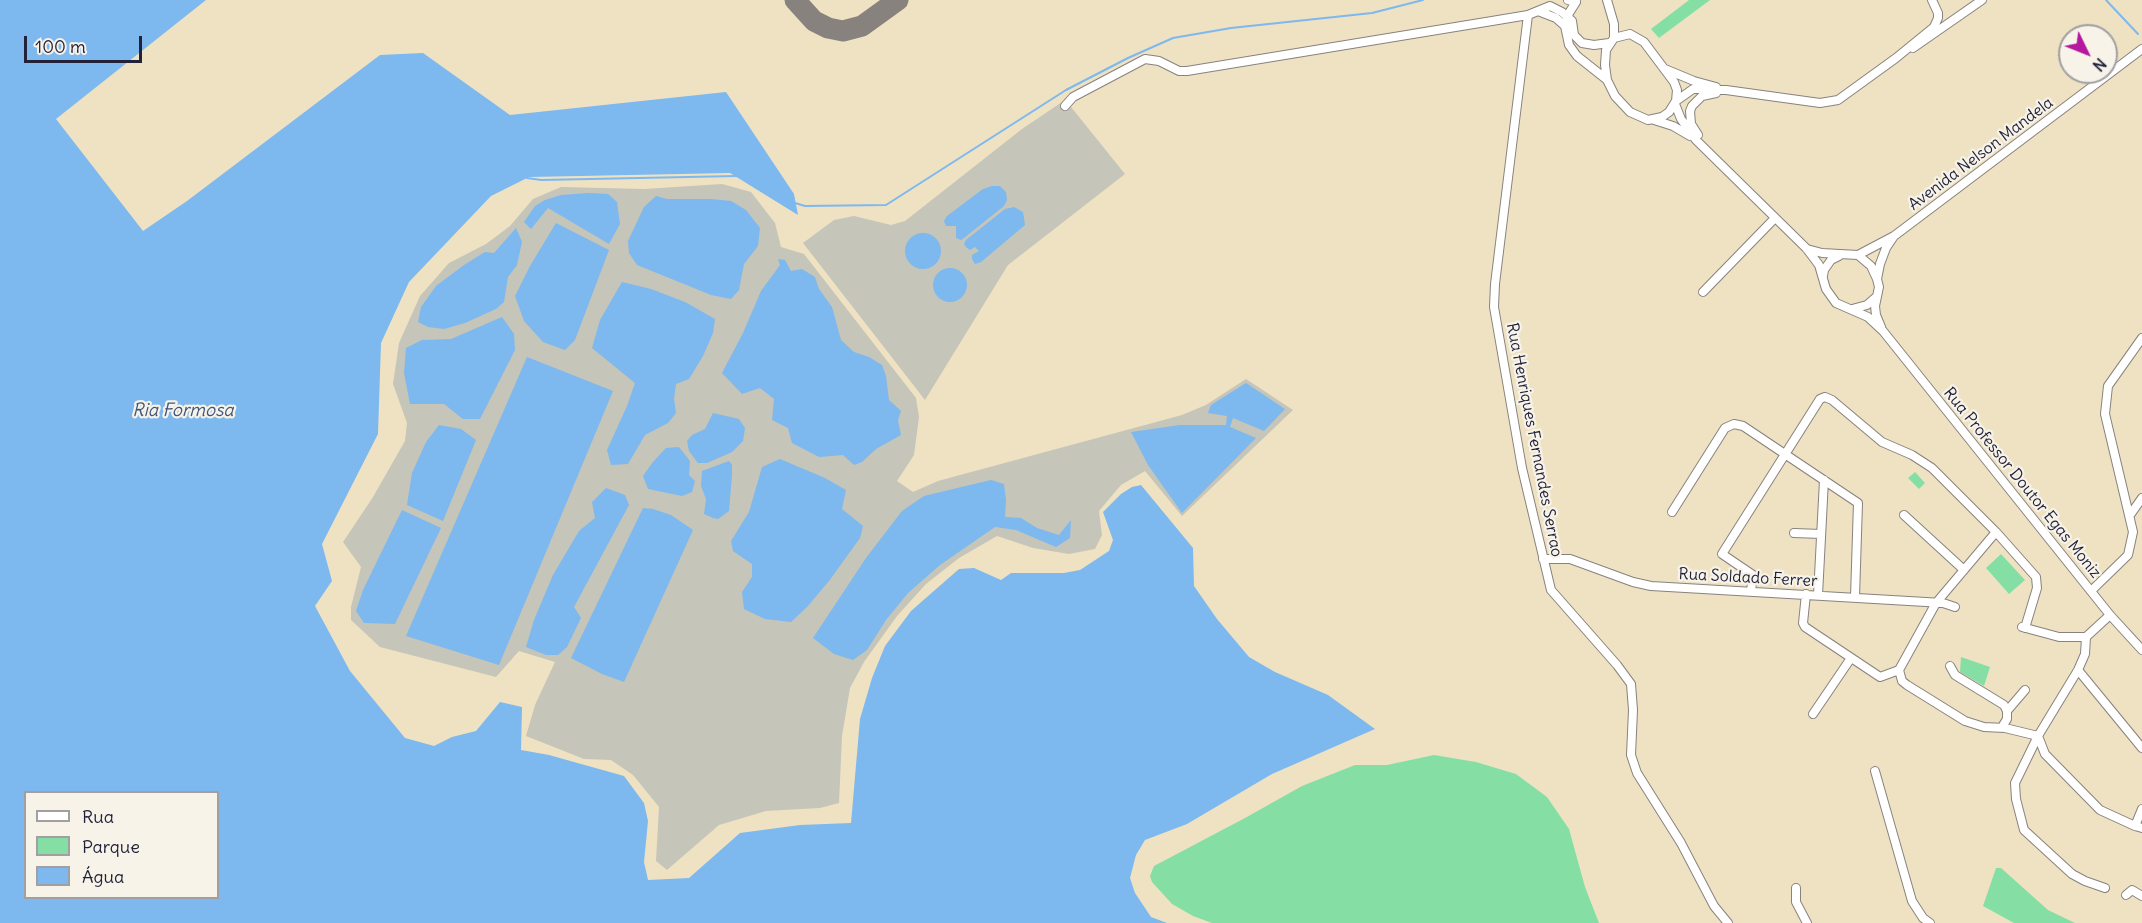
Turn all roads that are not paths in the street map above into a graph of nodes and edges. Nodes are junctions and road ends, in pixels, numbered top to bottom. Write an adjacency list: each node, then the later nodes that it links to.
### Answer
1 (1546, 0): 6 (street)
2 (1607, 0): 10 (street)
3 (1932, 0): 12 (street)
4 (1982, 0): 12 (street)
5 (1572, 1): 8 (street)
6 (1538, 11): 7 (street); 8 (street); 9 (street)
7 (1528, 15): 17 (street); 42 (street, Rua Henriques Fernandes Serrao)
8 (1568, 16): 9 (street); 10 (street)
9 (1564, 26): 14 (street)
10 (1612, 41): 13 (street); 14 (street)
11 (2142, 50): 22 (street, Avenida Nelson Mandela)
12 (1896, 58): 15 (street)
13 (1665, 69): 15 (street); 16 (street)
14 (1607, 80): 18 (street)
15 (1726, 90): 16 (street); 20 (street)
16 (1676, 103): 18 (street); 19 (street)
17 (1065, 106)
18 (1654, 119): 19 (street)
19 (1696, 140): 20 (street)
20 (1706, 150): 21 (street)
21 (1775, 218): 23 (street); 28 (street)
22 (1894, 236): 25 (street, Avenida Nelson Mandela); 27 (street)
23 (1808, 249): 24 (street); 26 (street)
24 (1840, 255): 25 (street); 26 (street)
25 (1858, 255): 27 (street)
26 (1823, 278): 30 (street)
27 (1877, 279): 29 (street)
28 (1703, 292)
29 (1875, 298): 30 (street); 31 (street)
30 (1848, 310): 31 (street)
31 (1883, 331): 45 (street, Rua Professor Doutor Egas Moniz)
32 (2142, 338): 38 (street)
33 (1786, 453): 34 (street); 36 (street); 39 (street); 44 (street)
34 (1824, 480): 41 (street); 48 (street)
35 (2142, 498): 38 (street)
36 (1672, 512)
37 (1904, 514): 43 (street)
38 (2130, 515): 45 (street)
39 (1996, 532): 43 (street); 52 (street)
40 (1794, 533): 41 (street)
41 (1821, 534): 47 (street)
42 (1543, 560): 44 (street, Rua Soldado Ferrer); 71 (street, Rua Henriques Fernandes Serrao)
43 (1964, 570): 49 (street)
44 (1751, 591): 46 (street, Rua Soldado Ferrer)
45 (2091, 591): 51 (street, Rua Professor Doutor Egas Moniz)
46 (1806, 594): 47 (street, Rua Soldado Ferrer); 54 (street)
47 (1818, 595): 48 (street, Rua Soldado Ferrer)
48 (1855, 597): 49 (street, Rua Soldado Ferrer)
49 (1936, 603): 50 (street, Rua Soldado Ferrer); 56 (street)
50 (1955, 607)
51 (2110, 615): 52 (street); 53 (street, Rua Professor Doutor Egas Moniz)
52 (2086, 637): 57 (street)
53 (2142, 650)
54 (1851, 658): 56 (street); 60 (street)
55 (1950, 666): 59 (street)
56 (1899, 670): 61 (street)
57 (2078, 670): 62 (street); 63 (street)
58 (2025, 690): 59 (street)
59 (2007, 711): 61 (street)
60 (1813, 714)
61 (2002, 727): 62 (street)
62 (2038, 736): 66 (street); 68 (street)
63 (2142, 748)
64 (1875, 771): 73 (street)
65 (2142, 809): 66 (street)
66 (2139, 827)
67 (1796, 888): 72 (street)
68 (2105, 888)
69 (2126, 895): 70 (street)
70 (2142, 896)
71 (1728, 923)
72 (1807, 923)
73 (1929, 923)

